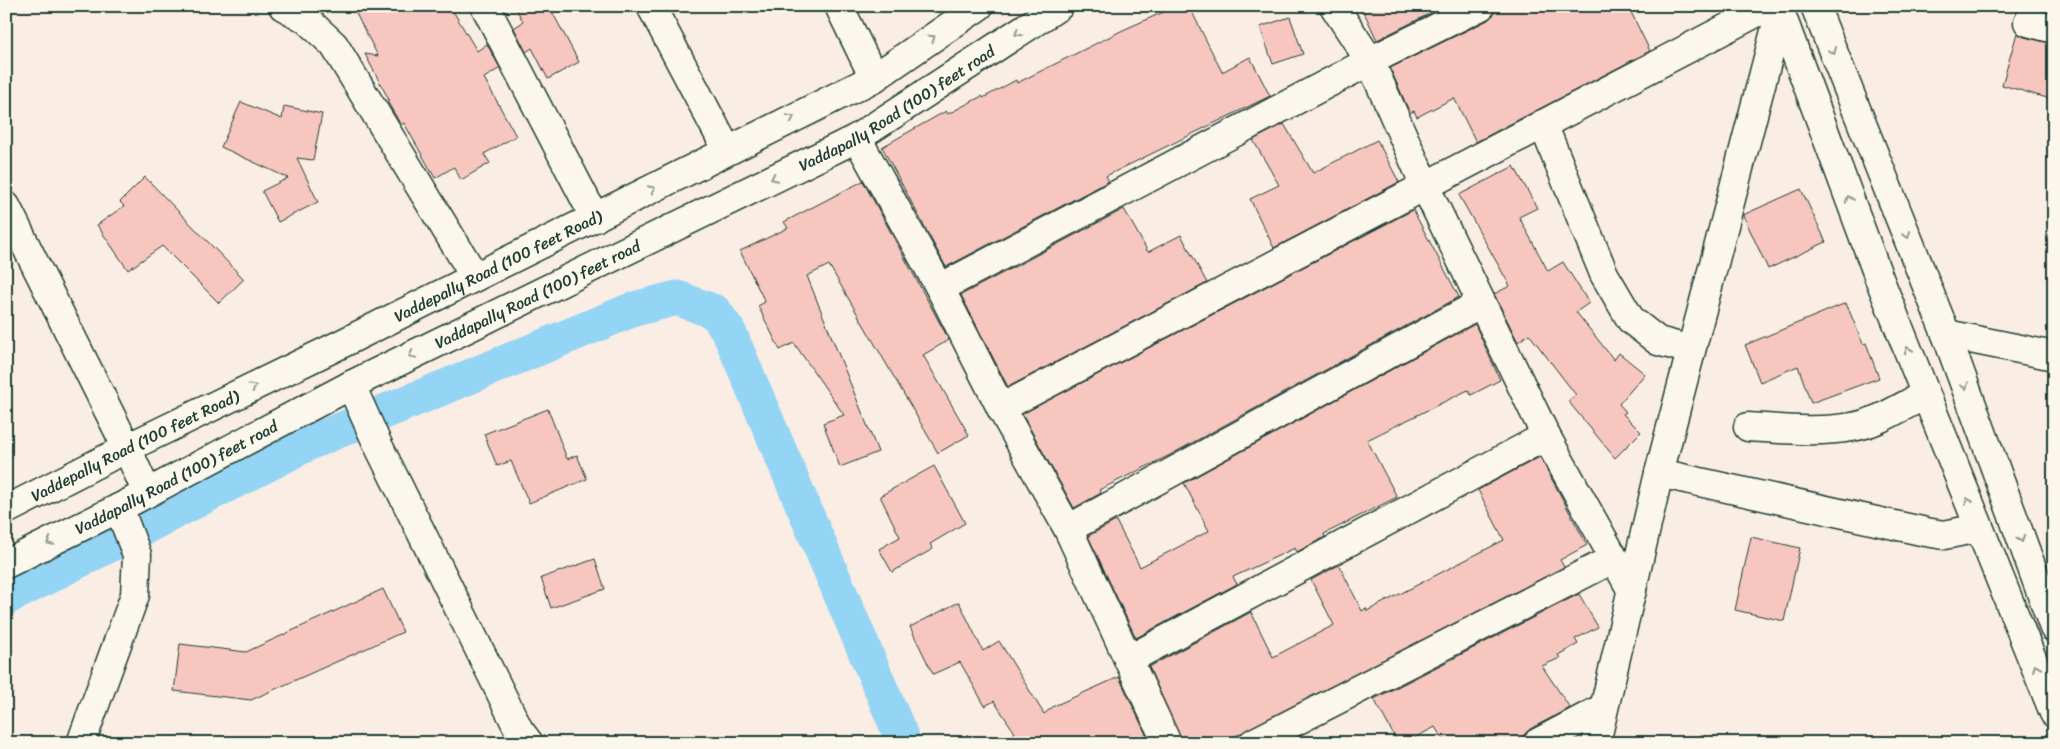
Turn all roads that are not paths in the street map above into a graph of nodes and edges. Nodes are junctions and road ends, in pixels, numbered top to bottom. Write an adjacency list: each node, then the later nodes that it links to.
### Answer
1 (284, 6): 19 (street)
2 (485, 6): 18 (street)
3 (651, 6): 15 (street)
4 (839, 6): 12 (street)
5 (979, 6): 12 (street, Vaddepally Road (100 feet Road), one-way to 5)
6 (1059, 6): 14 (street, Vaddapally Road (100) feet road, one-way to 14)
7 (1334, 6): 11 (street)
8 (1481, 6): 11 (street)
9 (1815, 6): 22 (street, one-way to 22)
10 (1776, 8): 13 (street); 23 (street); 26 (street, one-way to 10)
11 (1370, 61): 16 (street); 20 (street)
12 (874, 78): 15 (street, Vaddepally Road (100 feet Road), one-way to 12)
13 (1543, 124): 16 (street); 23 (street)
14 (857, 138): 20 (street); 25 (street, Vaddapally Road (100) feet road, one-way to 25)
15 (727, 150): 18 (street, Vaddepally Road (100 feet Road), one-way to 15)
16 (1426, 188): 21 (street); 27 (street)
17 (6, 206): 30 (street)
18 (602, 214): 19 (street, Vaddepally Road (100 feet Road))
19 (475, 277): 30 (street, Vaddepally Road (100 feet Road), one-way to 19)
20 (940, 288): 27 (street)
21 (1482, 303): 29 (street); 35 (street)
22 (1946, 334): 24 (street); 40 (street, one-way to 40)
23 (1691, 350): 31 (street)
24 (2054, 356)
25 (354, 394): 32 (street, Vaddapally Road (100) feet road); 45 (street)
26 (1925, 395): 28 (street); 36 (street, one-way to 26)
27 (1001, 408): 35 (street)
28 (1748, 427)
29 (1546, 436): 37 (street); 41 (street)
30 (127, 448): 32 (street); 33 (street, Vaddepally Road (100 feet Road))
31 (1659, 472): 36 (street); 39 (street)
32 (147, 493): 34 (street, Vaddapally Road (100) feet road)
33 (6, 510)
34 (121, 514): 38 (street, Vaddapally Road (100) feet road, one-way to 38); 44 (street)
35 (1068, 528): 41 (street)
36 (1979, 528): 43 (street, one-way to 36)
37 (1613, 559): 39 (street); 47 (street)
38 (6, 564)
39 (1632, 591): 42 (street)
40 (2054, 628)
41 (1128, 660): 46 (street)
42 (1603, 708): 48 (street); 49 (street)
43 (2054, 713)
44 (81, 743)
45 (529, 743)
46 (1167, 743)
47 (1253, 743)
48 (1536, 743)
49 (1596, 743)

